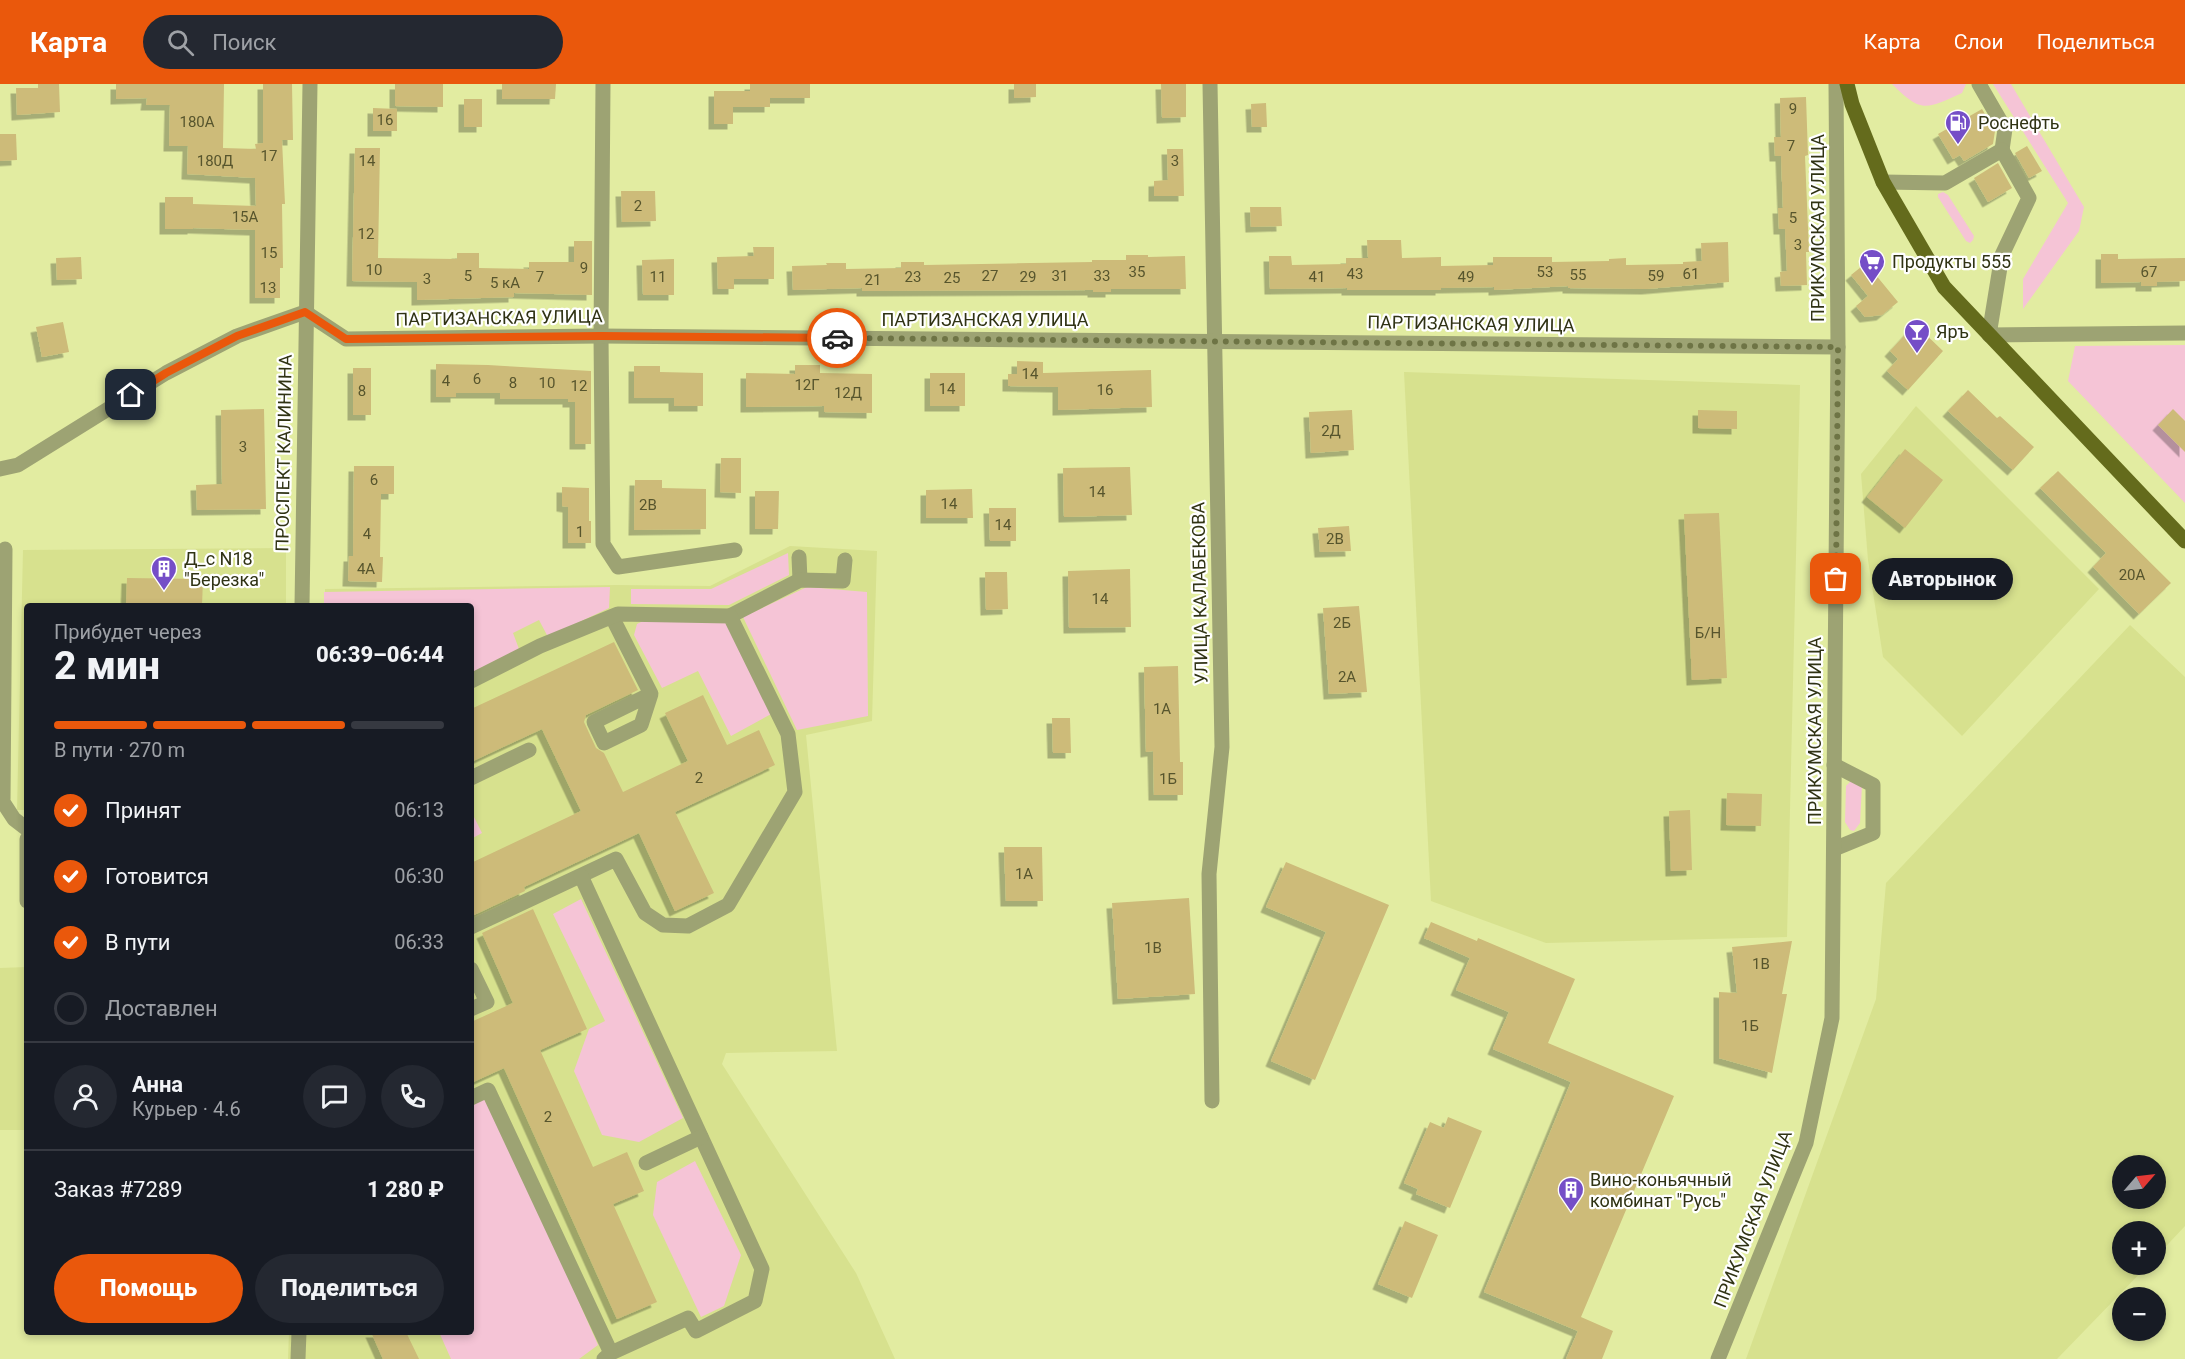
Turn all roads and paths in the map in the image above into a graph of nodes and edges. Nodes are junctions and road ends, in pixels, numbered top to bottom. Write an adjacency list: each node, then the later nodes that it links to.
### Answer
1 (310, 84): 9 (street, ПРОСПЕКТ КАЛИНИНА)
2 (603, 84): 12 (street)
3 (1210, 84): 13 (street, УЛИЦА КАЛАБЕКОВА)
4 (1836, 84): 14 (street, ПРИКУМСКАЯ УЛИЦА)
5 (1847, 84): 8 (main road)
6 (1979, 84): 7 (street)
7 (2002, 150): 8 (street); 11 (street)
8 (1883, 182): 11 (main road)
9 (305, 312): 12 (street, ПАРТИЗАНСКАЯ УЛИЦА); 15 (street); 22 (street, ПРОСПЕКТ КАЛИНИНА)
10 (2185, 333): 11 (street)
11 (1989, 335): 16 (main road)
12 (601, 336): 13 (street, ПАРТИЗАНСКАЯ УЛИЦА); 18 (street)
13 (1215, 341): 14 (street, ПАРТИЗАНСКАЯ УЛИЦА); 37 (street, УЛИЦА КАЛАБЕКОВА)
14 (1838, 347): 28 (street, ПРИКУМСКАЯ УЛИЦА)
15 (0, 469)
16 (2185, 541)
17 (5, 549): 30 (street)
18 (735, 550)
19 (799, 557): 21 (street)
20 (845, 560): 21 (street)
21 (800, 580): 23 (street)
22 (302, 603)
23 (730, 616): 24 (street); 32 (street)
24 (612, 617): 25 (street); 26 (street)
25 (474, 679)
26 (651, 694)
27 (530, 750): 29 (street)
28 (1834, 765): 31 (street, ПРИКУМСКАЯ УЛИЦА); 31 (street)
29 (474, 777)
30 (24, 827)
31 (1834, 849): 43 (street, ПРИКУМСКАЯ УЛИЦА)
32 (581, 876): 33 (street); 38 (street)
33 (474, 926)
34 (474, 975): 35 (street)
35 (474, 1008)
36 (474, 1097): 41 (street)
37 (1212, 1101)
38 (701, 1137): 39 (street); 41 (street)
39 (646, 1163)
40 (298, 1335): 42 (street)
41 (607, 1356)
42 (298, 1359)
43 (1718, 1359)

